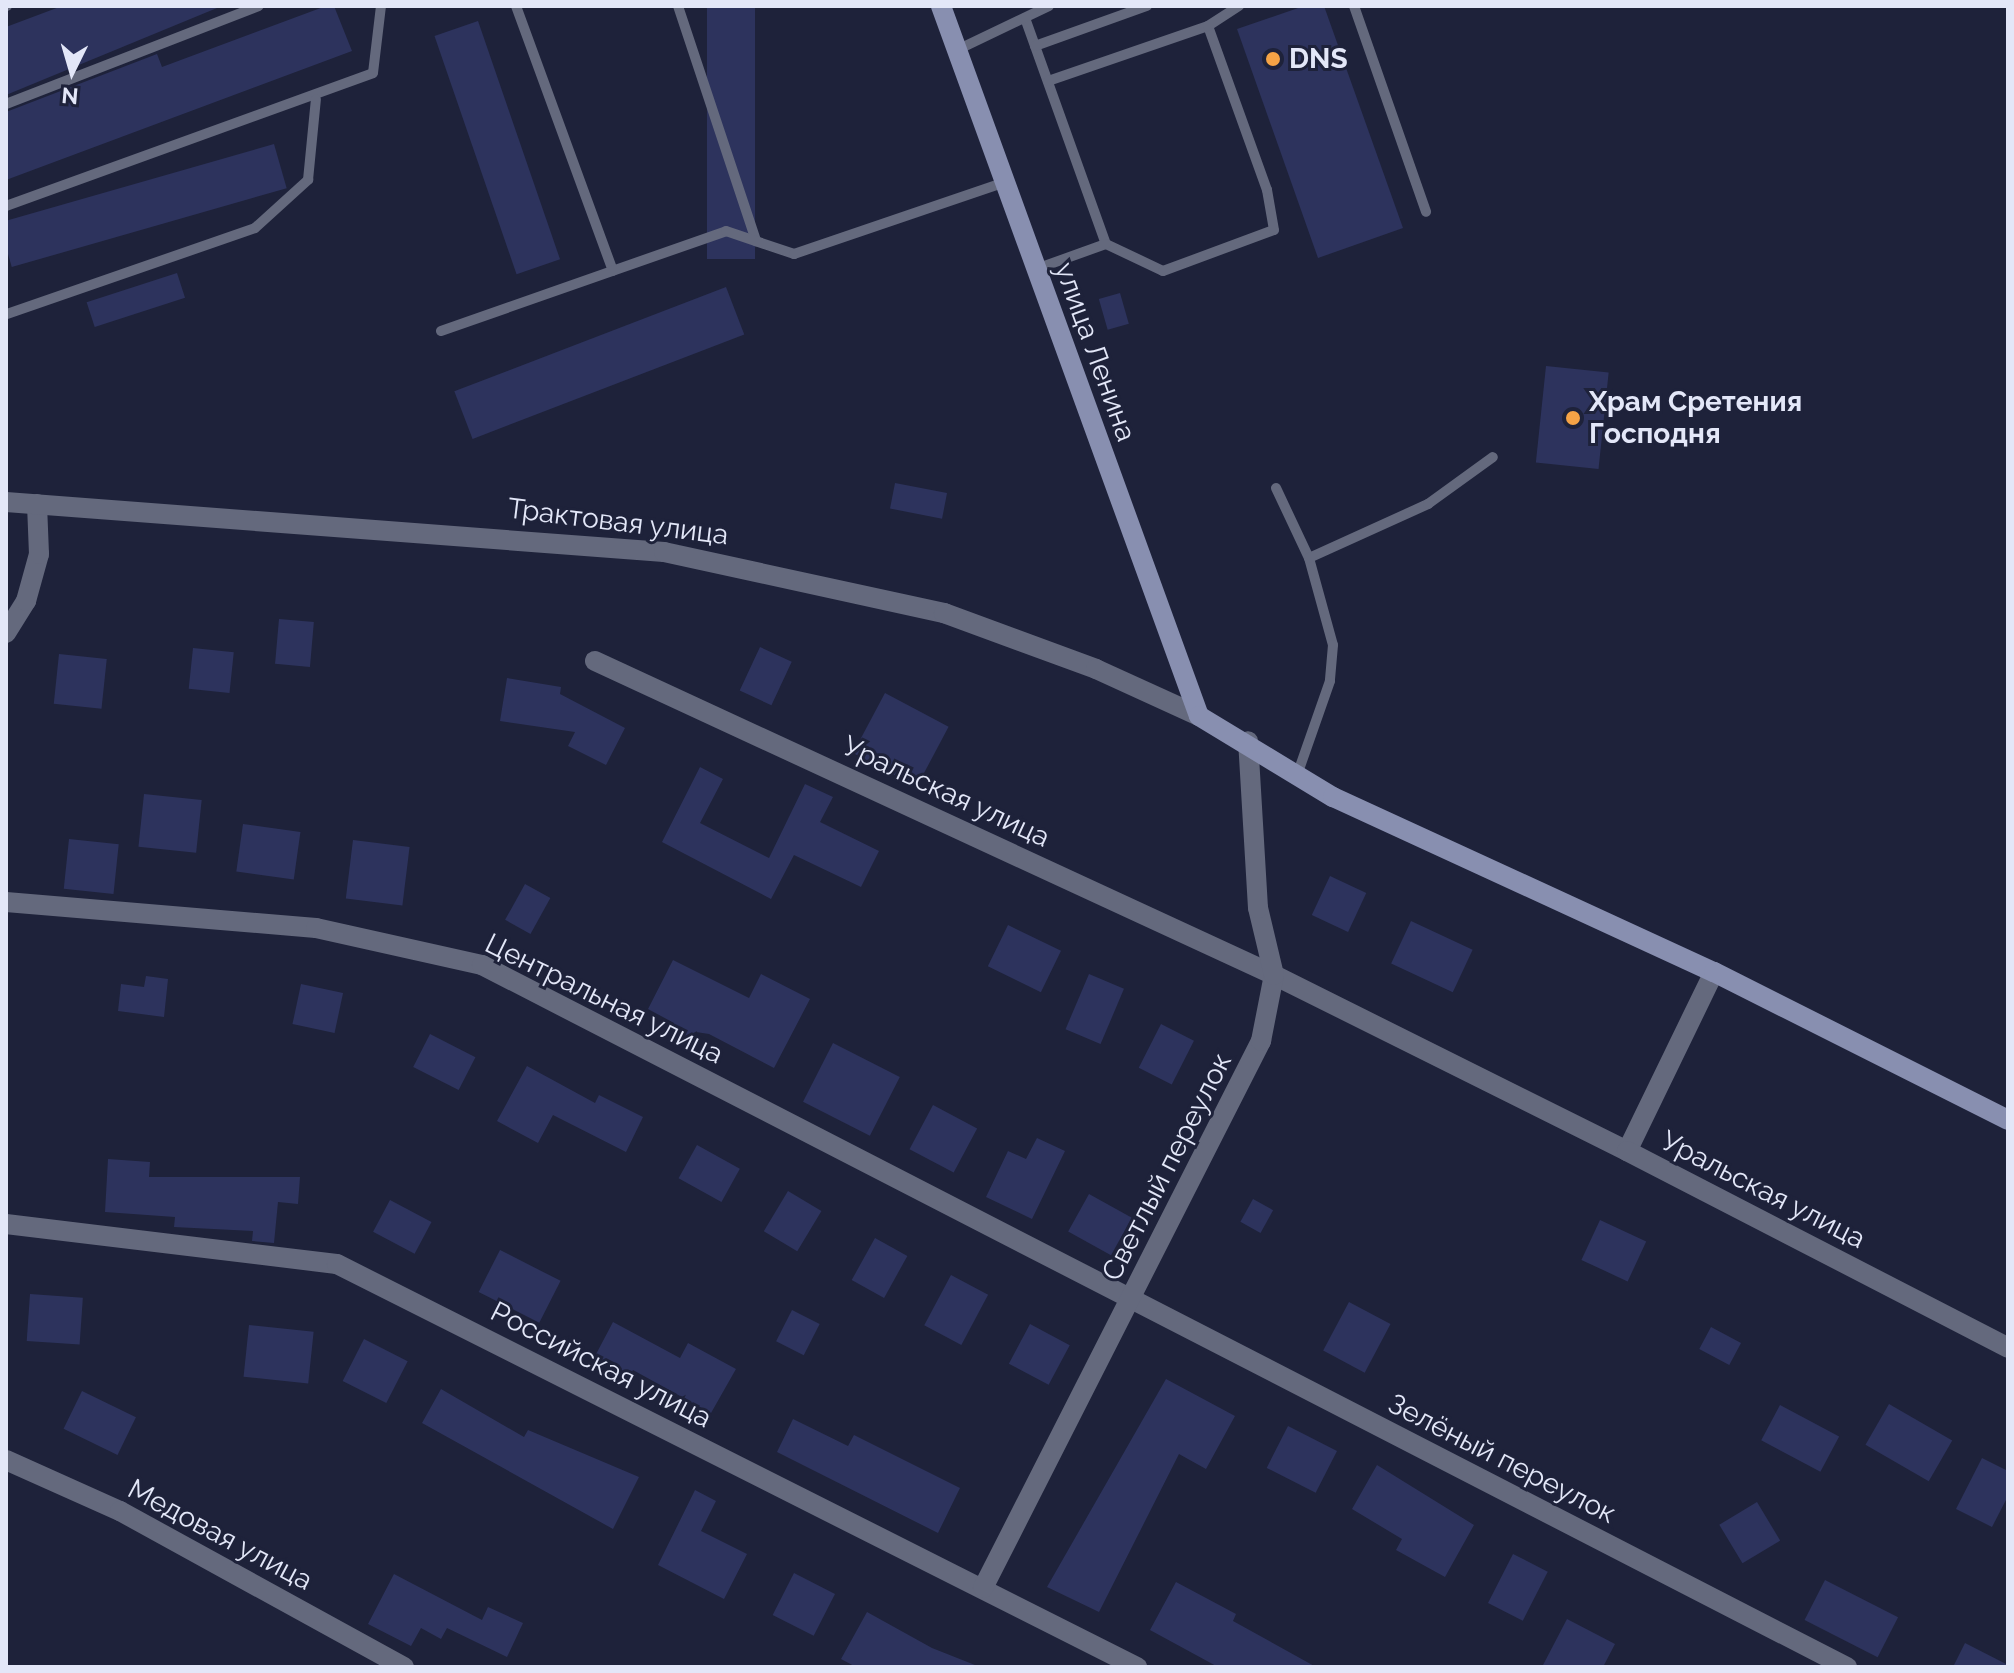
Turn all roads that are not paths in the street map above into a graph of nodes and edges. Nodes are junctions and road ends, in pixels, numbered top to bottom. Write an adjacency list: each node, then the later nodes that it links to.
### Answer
1 (259, 6): 16 (lane)
2 (381, 6): 15 (lane)
3 (516, 6): 23 (lane)
4 (678, 6): 20 (lane)
5 (941, 6): 13 (main road, улица Ленина)
6 (1049, 6): 10 (lane)
7 (1147, 6): 12 (lane)
8 (1239, 6): 11 (lane)
9 (1354, 6): 19 (lane)
10 (1025, 18): 12 (lane); 13 (lane)
11 (1208, 26): 14 (lane); 21 (lane)
12 (1035, 46): 14 (lane)
13 (957, 50): 17 (main road, улица Ленина)
14 (1048, 81): 21 (lane)
15 (316, 99): 18 (lane); 24 (lane)
16 (6, 104)
17 (1003, 183): 20 (lane); 22 (main road, улица Ленина)
18 (6, 206)
19 (1426, 212)
20 (756, 241): 23 (lane)
21 (1106, 244): 22 (lane)
22 (1035, 270): 33 (main road, улица Ленина)
23 (613, 271): 25 (lane)
24 (7, 314)
25 (441, 331)
26 (1493, 457): 30 (lane)
27 (1276, 488): 30 (lane)
28 (6, 502): 29 (street, Трактовая улица)
29 (37, 504): 31 (street); 33 (street, Трактовая улица)
30 (1309, 558): 35 (lane)
31 (6, 633)
32 (595, 661): 38 (street, Уральская улица)
33 (1199, 716): 34 (main road)
34 (1248, 741): 35 (main road); 38 (street, Светлый переулок)
35 (1297, 775): 37 (main road)
36 (6, 902): 42 (street, Центральная улица)
37 (1714, 972): 39 (main road); 40 (street, Уральская улица)
38 (1274, 975): 40 (street, Уральская улица); 42 (street, Светлый переулок)
39 (2008, 1120)
40 (1627, 1151): 43 (street, Уральская улица)
41 (6, 1224): 45 (street, Российская улица)
42 (1131, 1301): 45 (street, Светлый переулок); 48 (street, Зелёный переулок)
43 (2008, 1348)
44 (6, 1460): 46 (street, Медовая улица)
45 (983, 1588): 47 (street, Российская улица)
46 (404, 1667)
47 (1137, 1667)
48 (1847, 1667)

